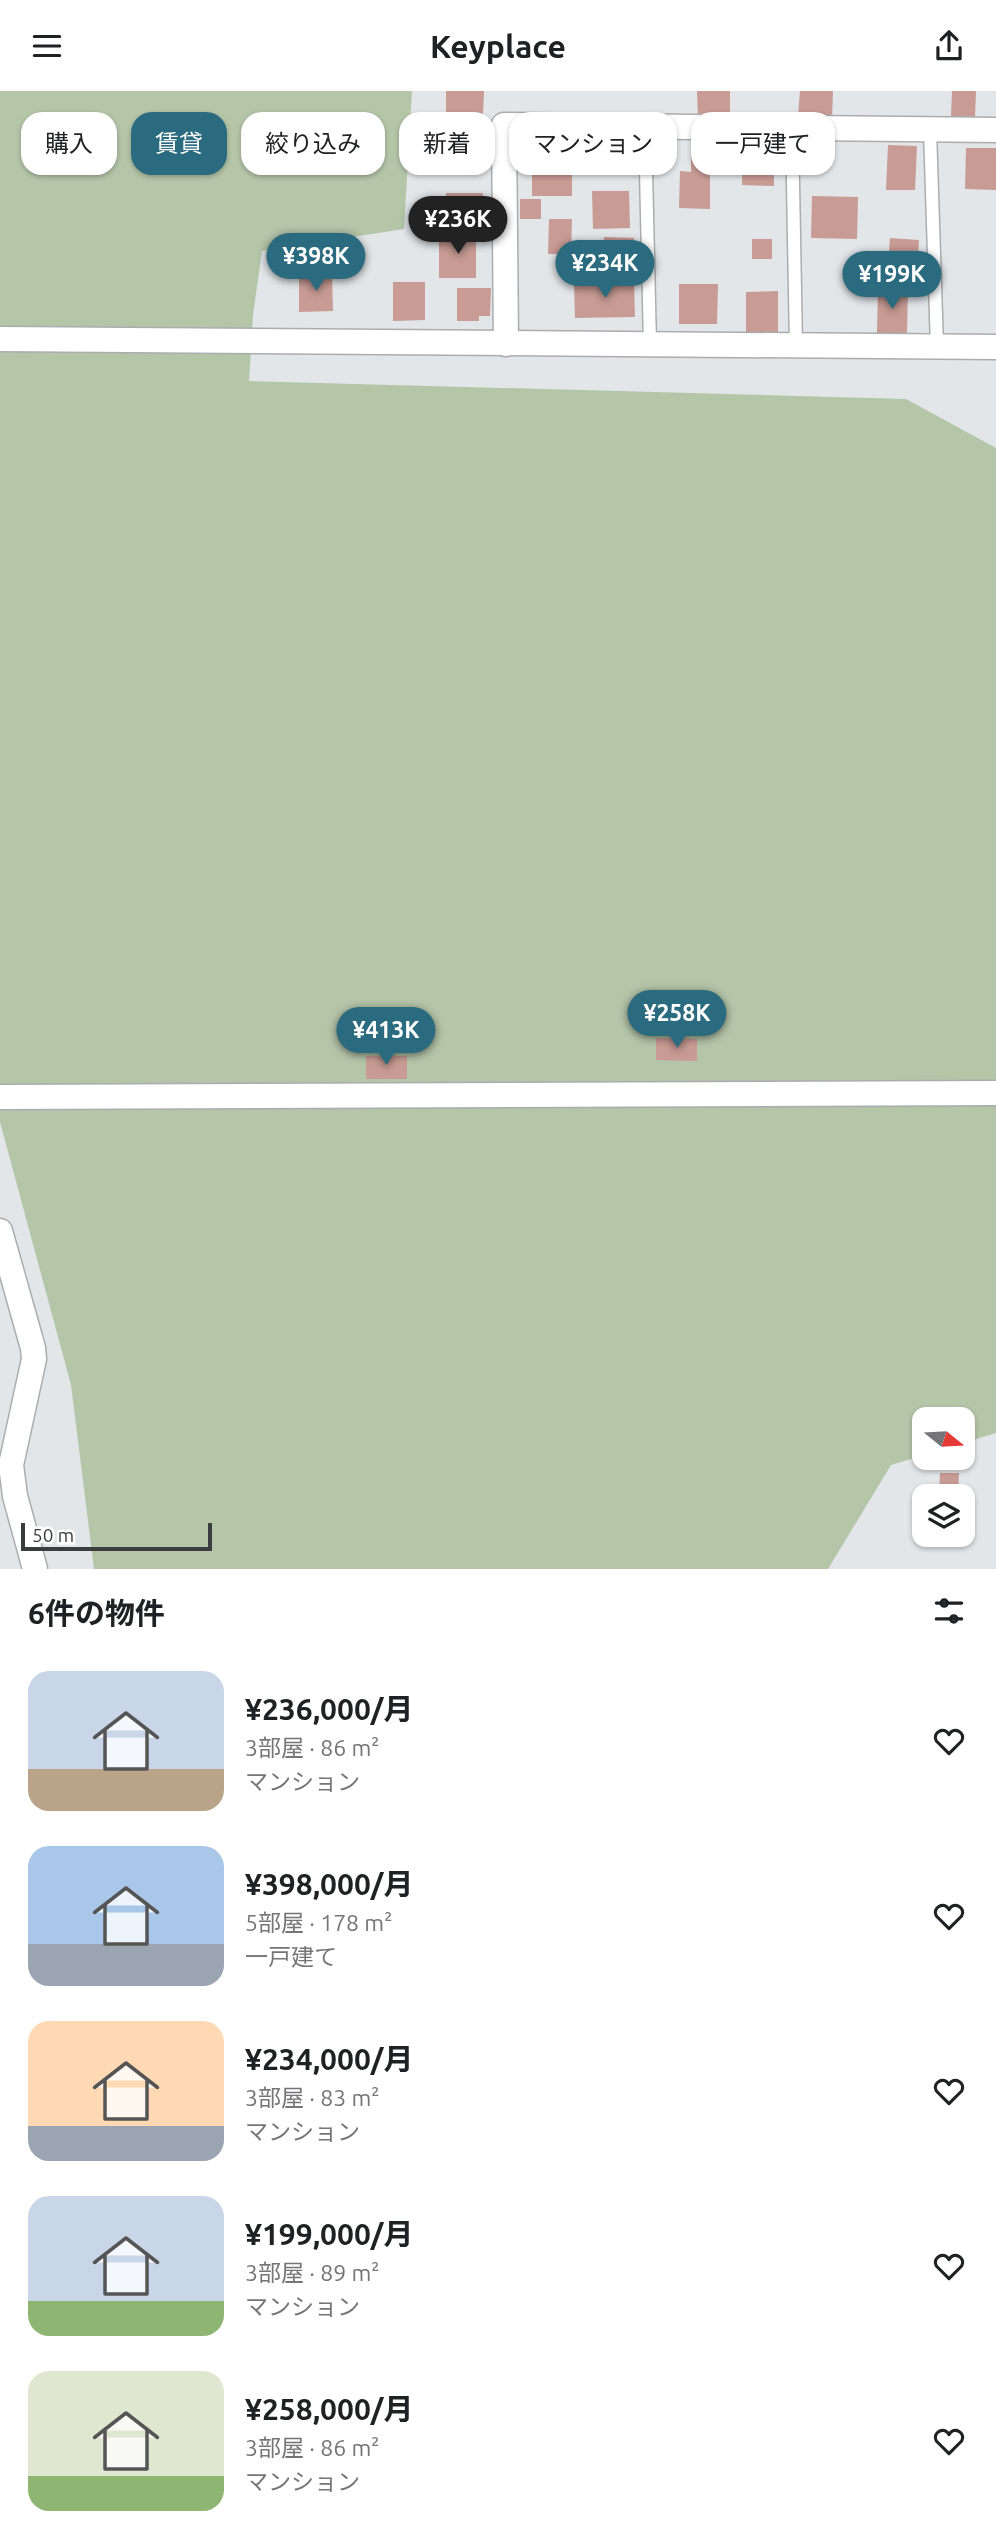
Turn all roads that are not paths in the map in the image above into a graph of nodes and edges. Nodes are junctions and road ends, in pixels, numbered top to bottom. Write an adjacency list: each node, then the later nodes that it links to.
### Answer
1 (509, 125): 8 (street)
2 (835, 129): 3 (street)
3 (930, 130): 4 (street); 11 (lane)
4 (996, 130)
5 (646, 175): 9 (lane)
6 (793, 175): 10 (lane)
7 (0, 339): 8 (street)
8 (506, 344): 9 (street)
9 (650, 345): 10 (street)
10 (796, 346): 11 (street)
11 (937, 347): 12 (street)
12 (996, 347)
13 (996, 1093): 14 (street)
14 (0, 1097)
15 (0, 1231): 16 (street)
16 (35, 1569)

